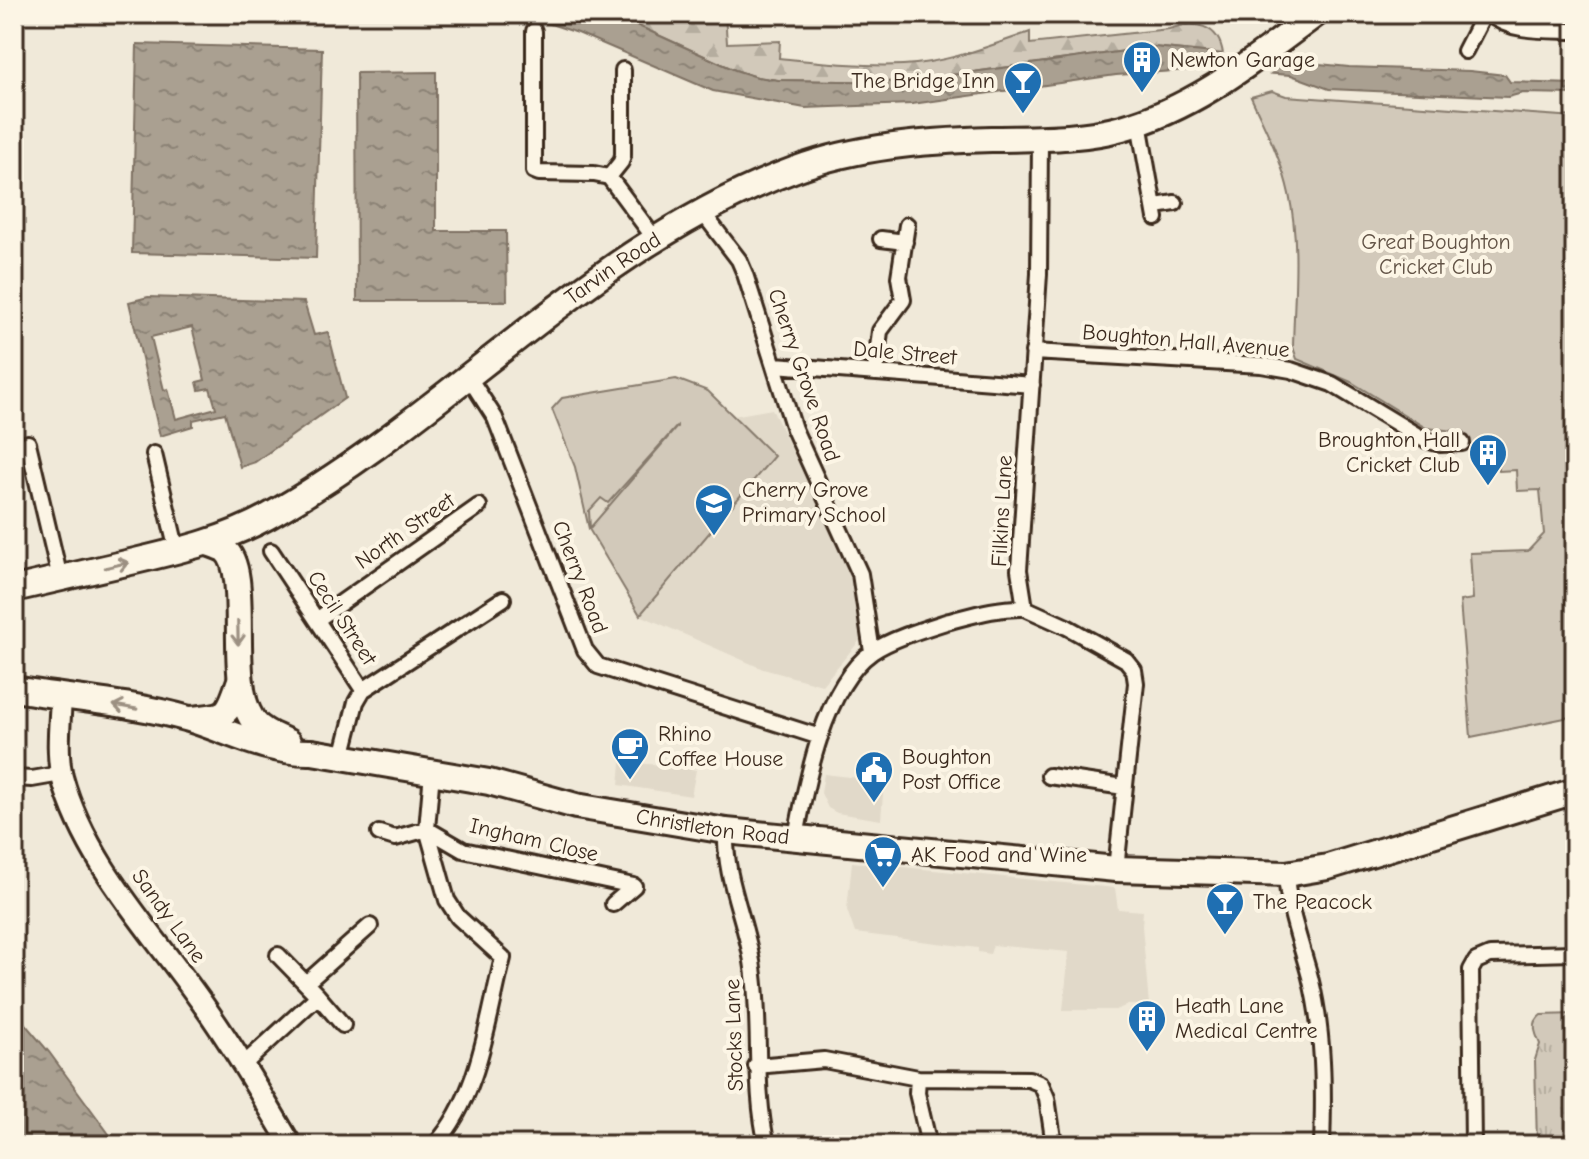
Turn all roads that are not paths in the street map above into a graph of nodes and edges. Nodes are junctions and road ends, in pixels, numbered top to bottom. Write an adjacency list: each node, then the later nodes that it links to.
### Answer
1 (1316, 14): 7 (highway, Tarvin Road)
2 (1487, 14): 4 (street); 5 (street)
3 (534, 31): 9 (street)
4 (1575, 31)
5 (1465, 51)
6 (623, 70): 9 (street)
7 (1139, 123): 8 (highway, Tarvin Road); 10 (street)
8 (1040, 139): 11 (highway, Tarvin Road); 16 (street, Filkins Lane)
9 (609, 177): 13 (street)
10 (1175, 203)
11 (703, 213): 13 (highway, Tarvin Road); 17 (street, Cherry Grove Road)
12 (907, 225): 15 (street)
13 (655, 239): 19 (highway, Tarvin Road)
14 (881, 239): 15 (street)
15 (905, 242): 18 (street)
16 (1033, 352): 20 (street, Filkins Lane); 22 (street, Boughton Hall Avenue)
17 (775, 365): 18 (street, Dale Street); 35 (street, Cherry Grove Road)
18 (875, 373): 20 (street, Dale Street)
19 (468, 376): 25 (highway, Tarvin Road); 41 (street, Cherry Road)
20 (1032, 385): 33 (street, Filkins Lane)
21 (28, 443): 29 (street)
22 (1462, 443)
23 (154, 454): 27 (street)
24 (479, 506): 34 (street, North Street)
25 (265, 518): 26 (highway, Tarvin Road); 30 (highway)
26 (208, 543): 27 (highway, Tarvin Road); 30 (highway)
27 (177, 551): 29 (highway, Tarvin Road, one-way to 27)
28 (271, 551): 34 (street, Cecil Street)
29 (60, 578): 31 (highway, Tarvin Road)
30 (237, 583): 36 (highway, one-way to 36)
31 (14, 589)
32 (503, 599): 38 (street)
33 (1025, 608): 35 (street); 48 (street)
34 (318, 619): 38 (street, Cecil Street)
35 (872, 652): 41 (street)
36 (239, 683): 40 (highway); 42 (highway)
37 (14, 689): 39 (highway, Christleton Road)
38 (363, 690): 43 (street, Cecil Street)
39 (61, 697): 40 (highway, Christleton Road, one-way to 39); 45 (main road, Sandy Lane)
40 (189, 719): 42 (highway, Christleton Road)
41 (820, 737): 53 (street)
42 (312, 752): 43 (highway, Christleton Road)
43 (342, 757): 44 (highway, Christleton Road)
44 (432, 772): 50 (street); 51 (highway, Christleton Road)
45 (61, 774): 47 (street); 63 (main road, Sandy Lane)
46 (1049, 776): 48 (street)
47 (14, 778)
48 (1124, 787): 54 (street)
49 (1575, 791): 55 (highway, Christleton Road)
50 (427, 829): 52 (street); 56 (street, Ingham Close); 67 (street)
51 (726, 831): 53 (highway, Christleton Road); 64 (street, Stocks Lane)
52 (379, 833)
53 (796, 837): 54 (highway, Christleton Road)
54 (1116, 869): 55 (highway, Christleton Road)
55 (1286, 874): 71 (street)
56 (613, 904)
57 (370, 926): 60 (street)
58 (1575, 953): 72 (street)
59 (278, 955): 60 (street)
60 (306, 983): 61 (street)
61 (318, 996): 62 (street); 63 (street)
62 (343, 1025)
63 (243, 1065): 66 (main road, Sandy Lane)
64 (756, 1066): 65 (street); 68 (street, Stocks Lane)
65 (918, 1078): 69 (street); 70 (street)
66 (291, 1145)
67 (435, 1145)
68 (767, 1145)
69 (929, 1145)
70 (1054, 1145)
71 (1322, 1145)
72 (1473, 1145)

